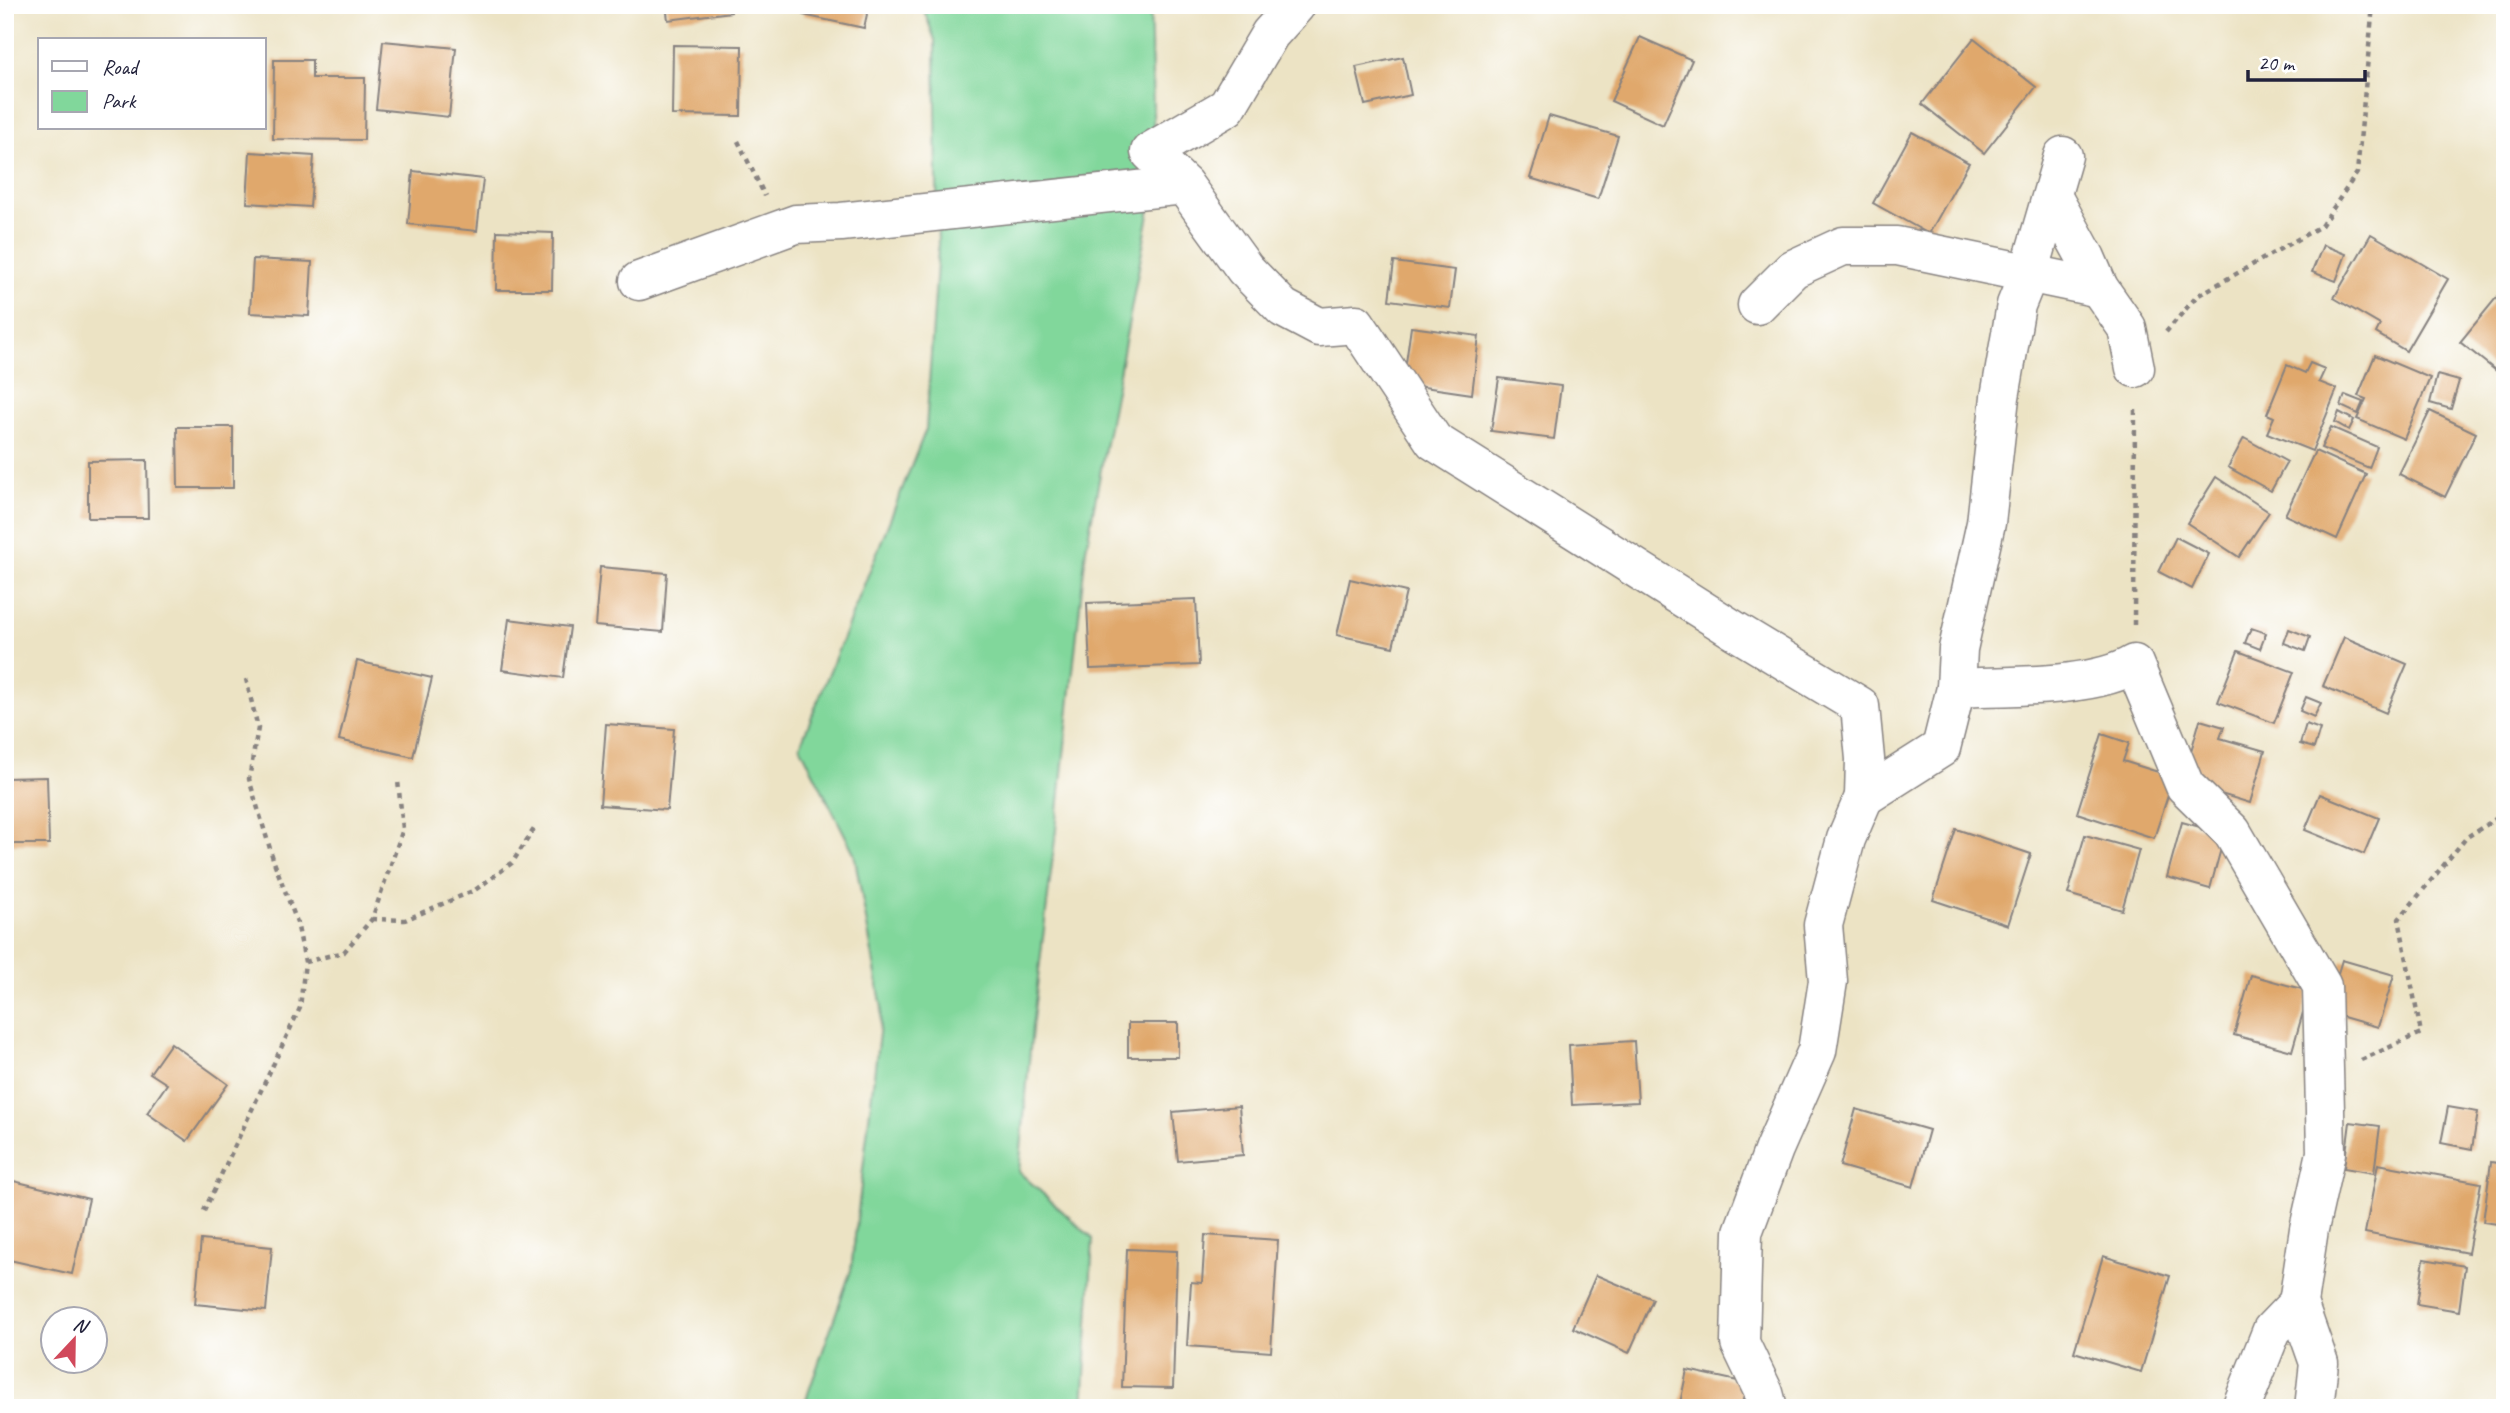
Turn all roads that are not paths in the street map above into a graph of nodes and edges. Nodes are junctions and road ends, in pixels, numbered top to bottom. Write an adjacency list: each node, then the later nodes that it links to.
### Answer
1 (1296, 5): 3 (street)
2 (2063, 156): 4 (street)
3 (1184, 185): 6 (street); 11 (street)
4 (2052, 196): 5 (street); 7 (street)
5 (2029, 273): 7 (street); 8 (street); 10 (street)
6 (639, 281)
7 (2099, 288): 9 (street)
8 (1757, 305)
9 (2135, 369)
10 (1956, 688): 11 (street); 12 (street)
11 (1864, 797): 13 (street)
12 (2298, 1303): 14 (street); 15 (street)
13 (1768, 1408)
14 (2241, 1408)
15 (2314, 1408)

